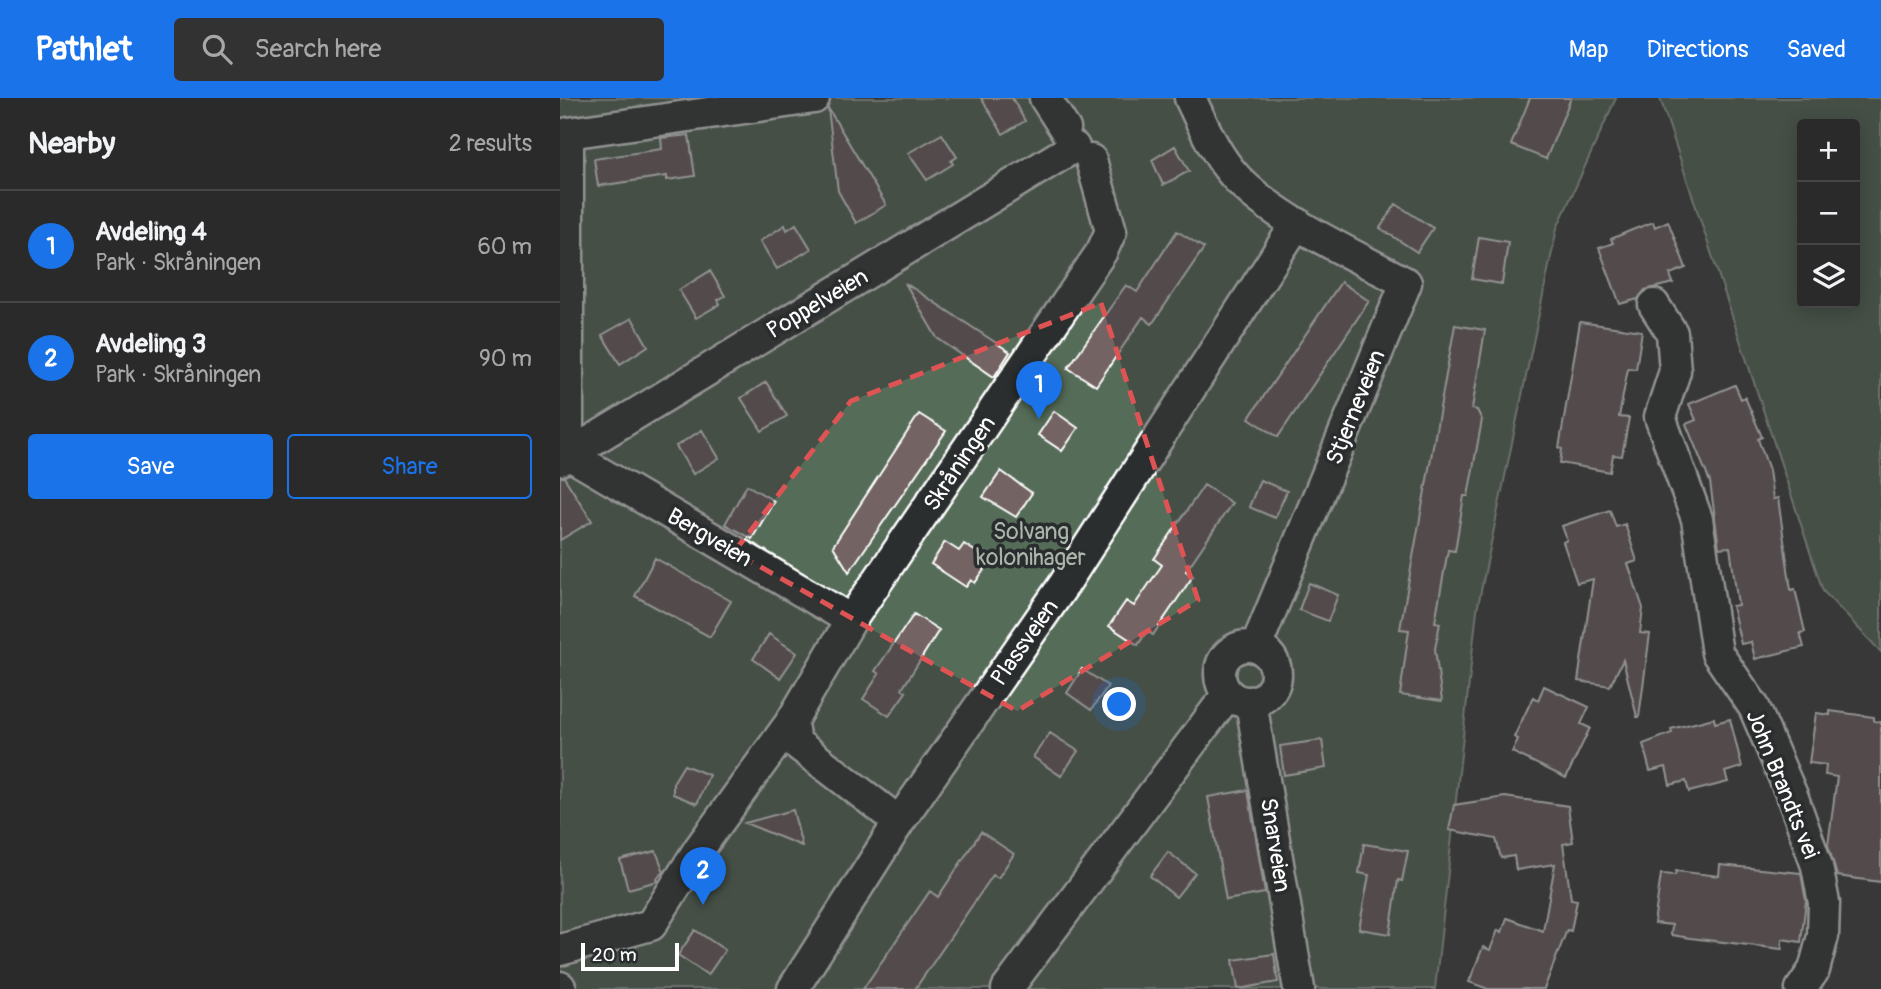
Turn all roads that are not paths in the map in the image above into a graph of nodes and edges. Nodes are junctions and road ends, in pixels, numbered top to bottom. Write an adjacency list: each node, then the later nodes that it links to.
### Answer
1 (814, 98): 7 (street)
2 (1045, 98): 4 (street, Skråningen)
3 (1190, 98): 5 (street)
4 (1077, 145): 7 (street, Poppelveien); 8 (street, Skråningen)
5 (1297, 223): 9 (street, Stjerneveien); 12 (street, Plassveien)
6 (1654, 305): 17 (street, John Brandts vei)
7 (564, 457): 8 (street, Bergveien)
8 (852, 620): 11 (street, Skråningen)
9 (1255, 647): 10 (street); 10 (street)
10 (1239, 698): 15 (street); 16 (street, Snarveien)
11 (791, 722): 12 (street); 13 (street, Skråningen)
12 (899, 822): 14 (street, Plassveien)
13 (560, 950)
14 (793, 989)
15 (1007, 989)
16 (1300, 989)
17 (1801, 989)

